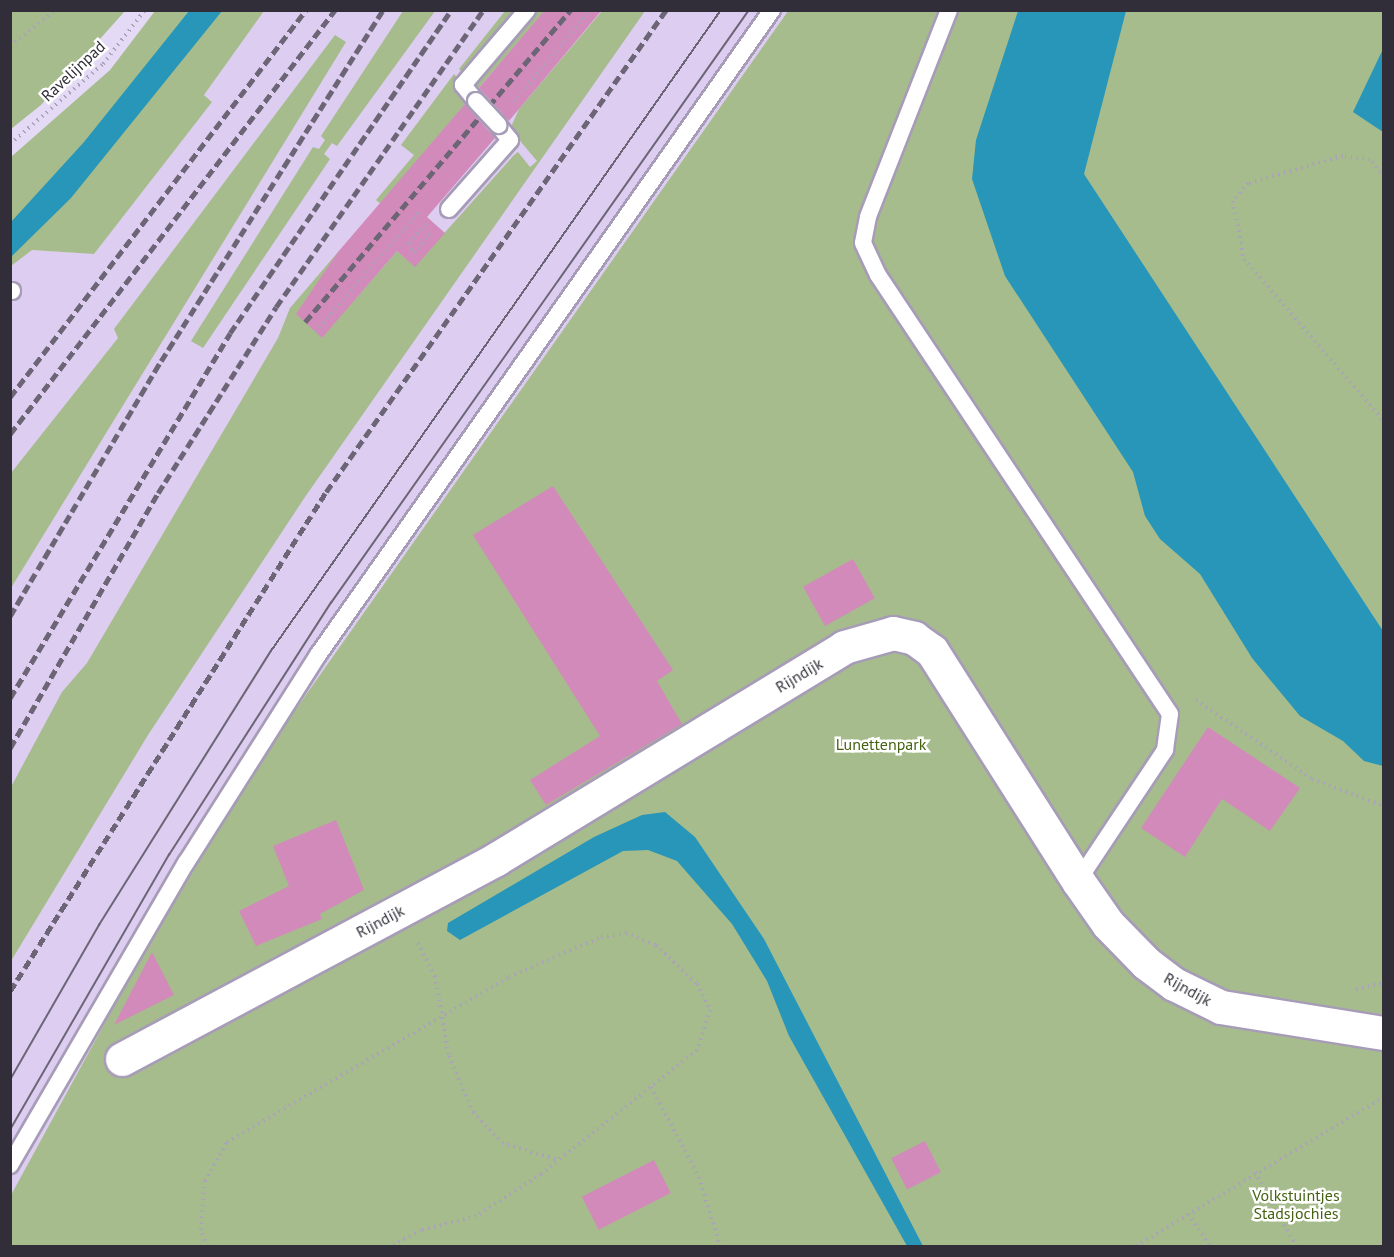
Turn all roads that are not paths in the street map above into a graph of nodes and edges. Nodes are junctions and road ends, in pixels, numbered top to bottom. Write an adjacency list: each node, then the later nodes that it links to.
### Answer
1 (527, 10): 4 (lane, bridge)
2 (772, 10): 8 (lane)
3 (949, 10): 5 (lane)
4 (450, 209)
5 (1078, 881): 6 (street, Rijndijk); 7 (street, Rijndijk)
6 (1383, 1033)
7 (122, 1059)
8 (10, 1166)

